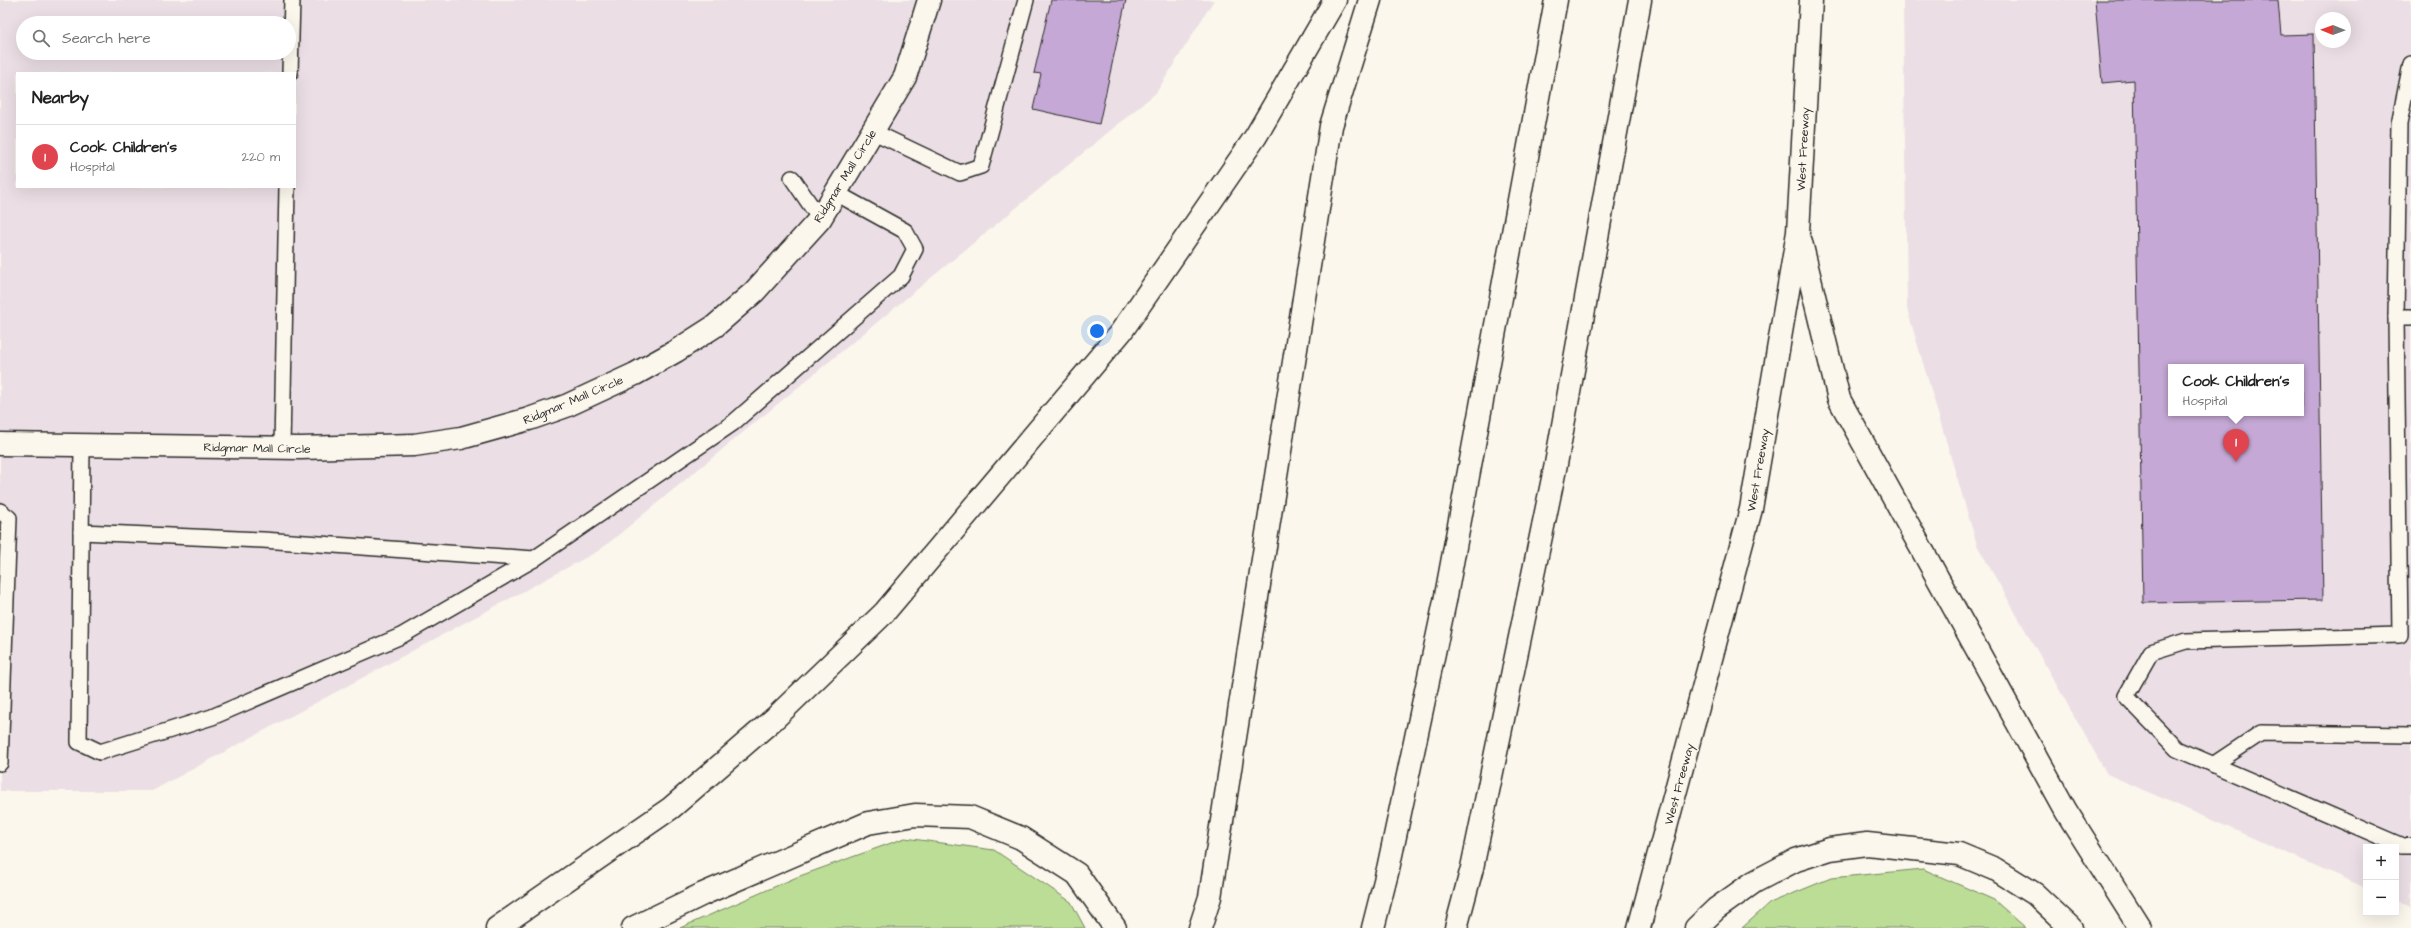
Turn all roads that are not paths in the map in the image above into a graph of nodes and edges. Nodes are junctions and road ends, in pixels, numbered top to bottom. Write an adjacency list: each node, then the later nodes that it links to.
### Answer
1 (292, 0): 9 (lane)
2 (929, 0): 13 (main road, Ridgmar Mall Circle)
3 (1026, 0): 13 (lane)
4 (1335, 0): 34 (main road)
5 (1370, 0): 37 (main road)
6 (1556, 0): 38 (main road)
7 (1640, 0): 39 (main road)
8 (1811, 0): 18 (main road, West Freeway)
9 (292, 16)
10 (290, 60): 12 (lane)
11 (2411, 64): 19 (lane)
12 (290, 72)
13 (874, 132): 16 (main road, Ridgmar Mall Circle)
14 (792, 178): 17 (lane)
15 (287, 188): 24 (lane)
16 (836, 193): 17 (main road, Ridgmar Mall Circle); 28 (lane)
17 (820, 219): 24 (main road, Ridgmar Mall Circle)
18 (1798, 232): 40 (main road, West Freeway); 43 (main road)
19 (2396, 317): 20 (lane); 21 (lane)
20 (2411, 317)
21 (2404, 427): 26 (lane)
22 (0, 444): 23 (main road, Ridgmar Mall Circle)
23 (82, 446): 24 (main road, Ridgmar Mall Circle); 27 (lane)
24 (282, 448)
25 (0, 511): 31 (lane)
26 (2405, 528): 29 (lane)
27 (81, 532): 28 (lane); 28 (lane)
28 (534, 559)
29 (2406, 635): 32 (lane)
30 (2411, 735): 32 (lane)
31 (0, 763)
32 (2212, 764): 33 (lane)
33 (2411, 846)
34 (497, 928)
35 (633, 928): 36 (main road)
36 (1115, 928)
37 (1200, 928)
38 (1372, 928)
39 (1456, 928)
40 (1639, 928)
41 (1696, 928): 42 (main road)
42 (2071, 928)
43 (2140, 928)

